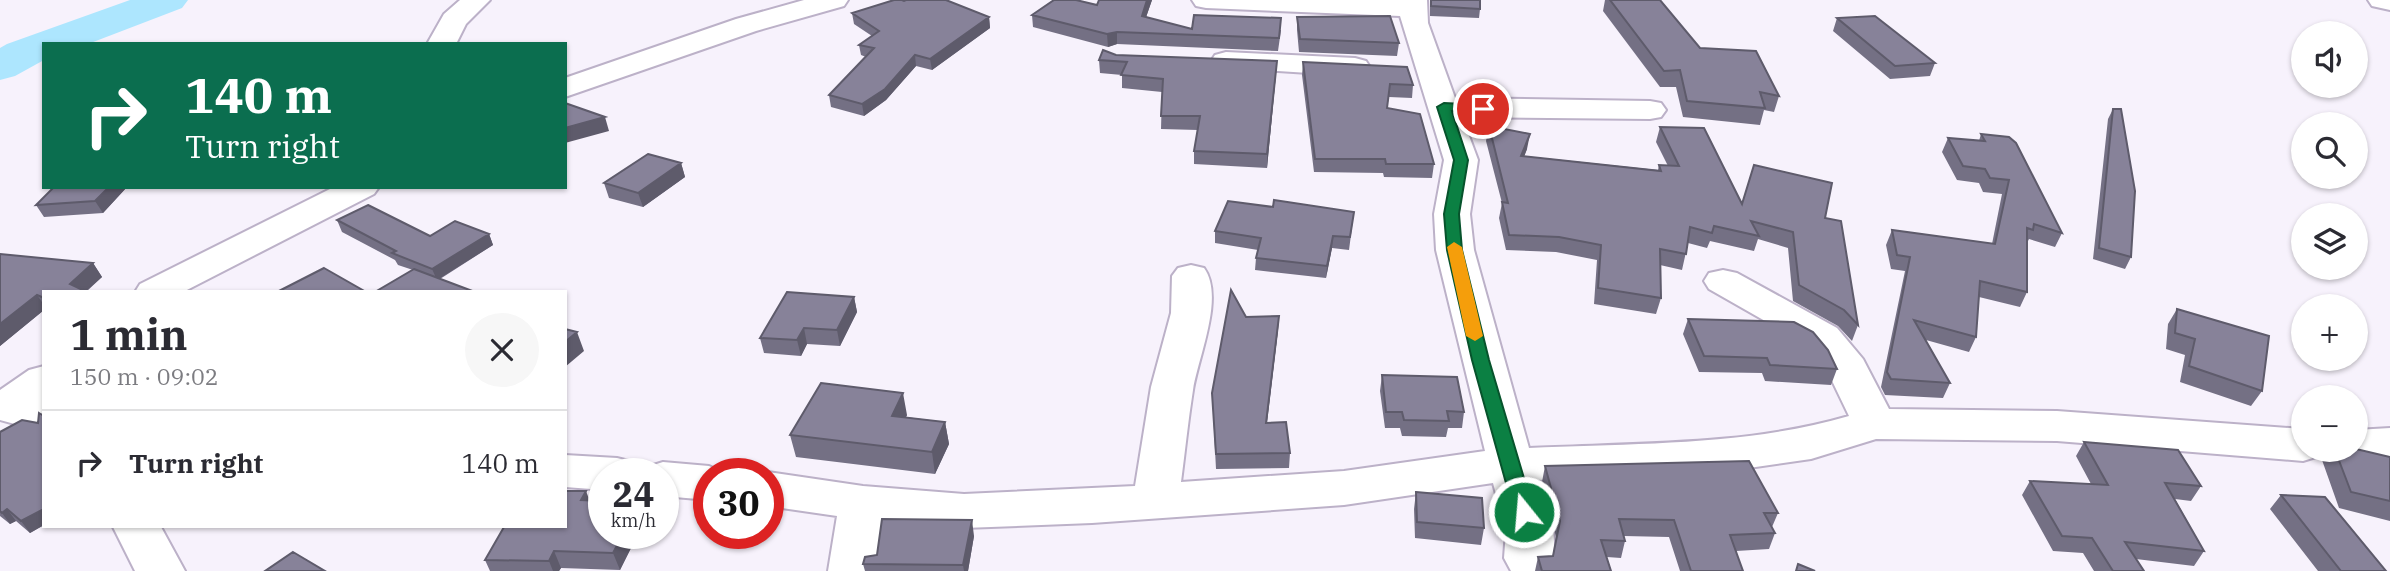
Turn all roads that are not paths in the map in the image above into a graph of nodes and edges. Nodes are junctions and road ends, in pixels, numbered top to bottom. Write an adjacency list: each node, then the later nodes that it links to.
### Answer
1 (477, 0): 7 (street)
2 (834, 0): 10 (street)
3 (1206, 0): 6 (street)
4 (2382, 0): 5 (street)
5 (2390, 2)
6 (1413, 4): 9 (street)
7 (442, 42)
8 (1194, 60): 9 (street)
9 (1404, 68): 11 (street)
10 (567, 87)
11 (1444, 107): 12 (street); 23 (street)
12 (1650, 110)
13 (358, 189): 16 (street)
14 (1191, 276): 27 (street)
15 (1723, 281): 19 (street)
16 (158, 290)
17 (42, 382): 18 (street)
18 (18, 409)
19 (1874, 424): 20 (street); 23 (street)
20 (2291, 444)
21 (2368, 444): 22 (street)
22 (2390, 444)
23 (1510, 465): 27 (street); 30 (street)
24 (567, 471): 25 (street)
25 (588, 472)
26 (784, 491): 28 (street)
27 (1156, 499): 28 (street)
28 (863, 503): 32 (street)
29 (138, 528): 31 (street)
30 (1529, 558)
31 (160, 571)
32 (853, 571)

